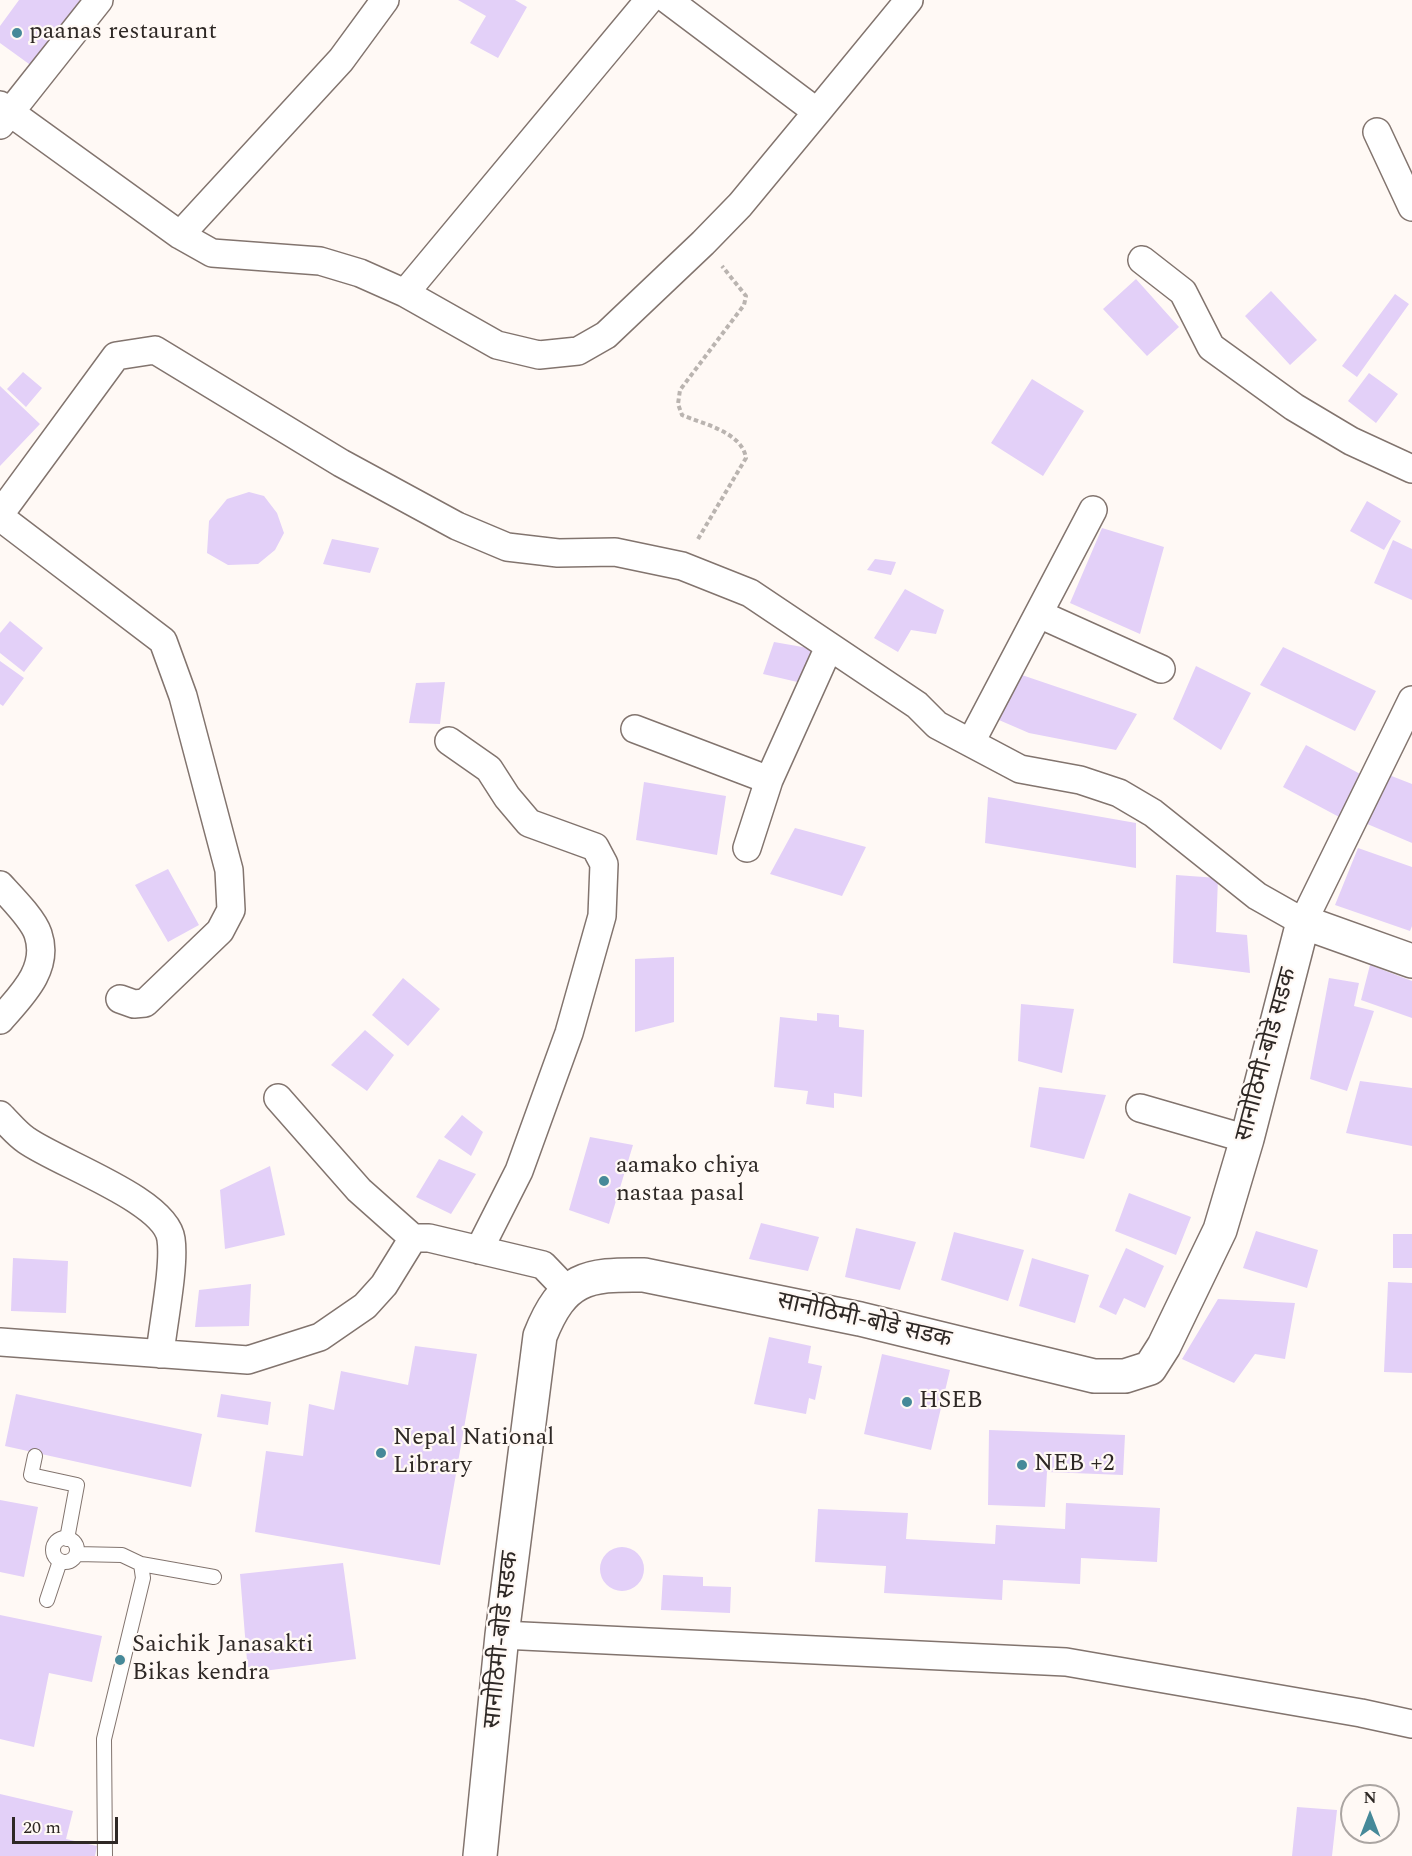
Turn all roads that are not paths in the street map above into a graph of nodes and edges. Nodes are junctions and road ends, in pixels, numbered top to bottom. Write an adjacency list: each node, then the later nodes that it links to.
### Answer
1 (99, 0): 7 (street)
2 (385, 0): 10 (street)
3 (649, 0): 12 (street)
4 (668, 0): 6 (street)
5 (909, 0): 6 (street)
6 (817, 112): 12 (street)
7 (3, 114): 10 (street)
8 (1377, 132): 9 (street)
9 (1412, 207)
10 (180, 236): 12 (street)
11 (1142, 260): 13 (street)
12 (405, 293)
13 (1412, 469)
14 (1093, 510): 16 (street)
15 (0, 515): 17 (street); 28 (street)
16 (1039, 614): 18 (street); 22 (street)
17 (829, 646): 22 (street); 23 (street)
18 (1161, 669)
19 (1412, 700): 26 (street)
20 (635, 729): 23 (street)
21 (449, 741): 35 (street)
22 (971, 742): 26 (street)
23 (769, 780): 24 (street)
24 (747, 848)
25 (0, 885): 29 (street)
26 (1303, 922): 27 (main road); 33 (main road, सानोठिमी-बोडे सडक)
27 (1412, 961)
28 (120, 999)
29 (0, 1020)
30 (278, 1098): 34 (street)
31 (1140, 1107): 33 (street)
32 (0, 1115): 38 (street)
33 (1247, 1139): 36 (main road, सानोठिमी-बोडे सडक)
34 (413, 1238): 35 (street); 38 (street)
35 (479, 1250): 36 (street)
36 (567, 1290): 46 (main road, सानोठिमी-बोडे सडक)
37 (0, 1342): 38 (street)
38 (160, 1354)
39 (35, 1456): 40 (lane)
40 (67, 1539): 41 (lane); 42 (lane)
41 (77, 1554): 42 (lane); 43 (lane)
42 (60, 1561): 45 (lane)
43 (141, 1564): 44 (lane); 48 (lane)
44 (214, 1577)
45 (47, 1600)
46 (502, 1635): 47 (street); 49 (main road, सानोठिमी-बोडे सडक)
47 (1412, 1724)
48 (105, 1856)
49 (480, 1856)

